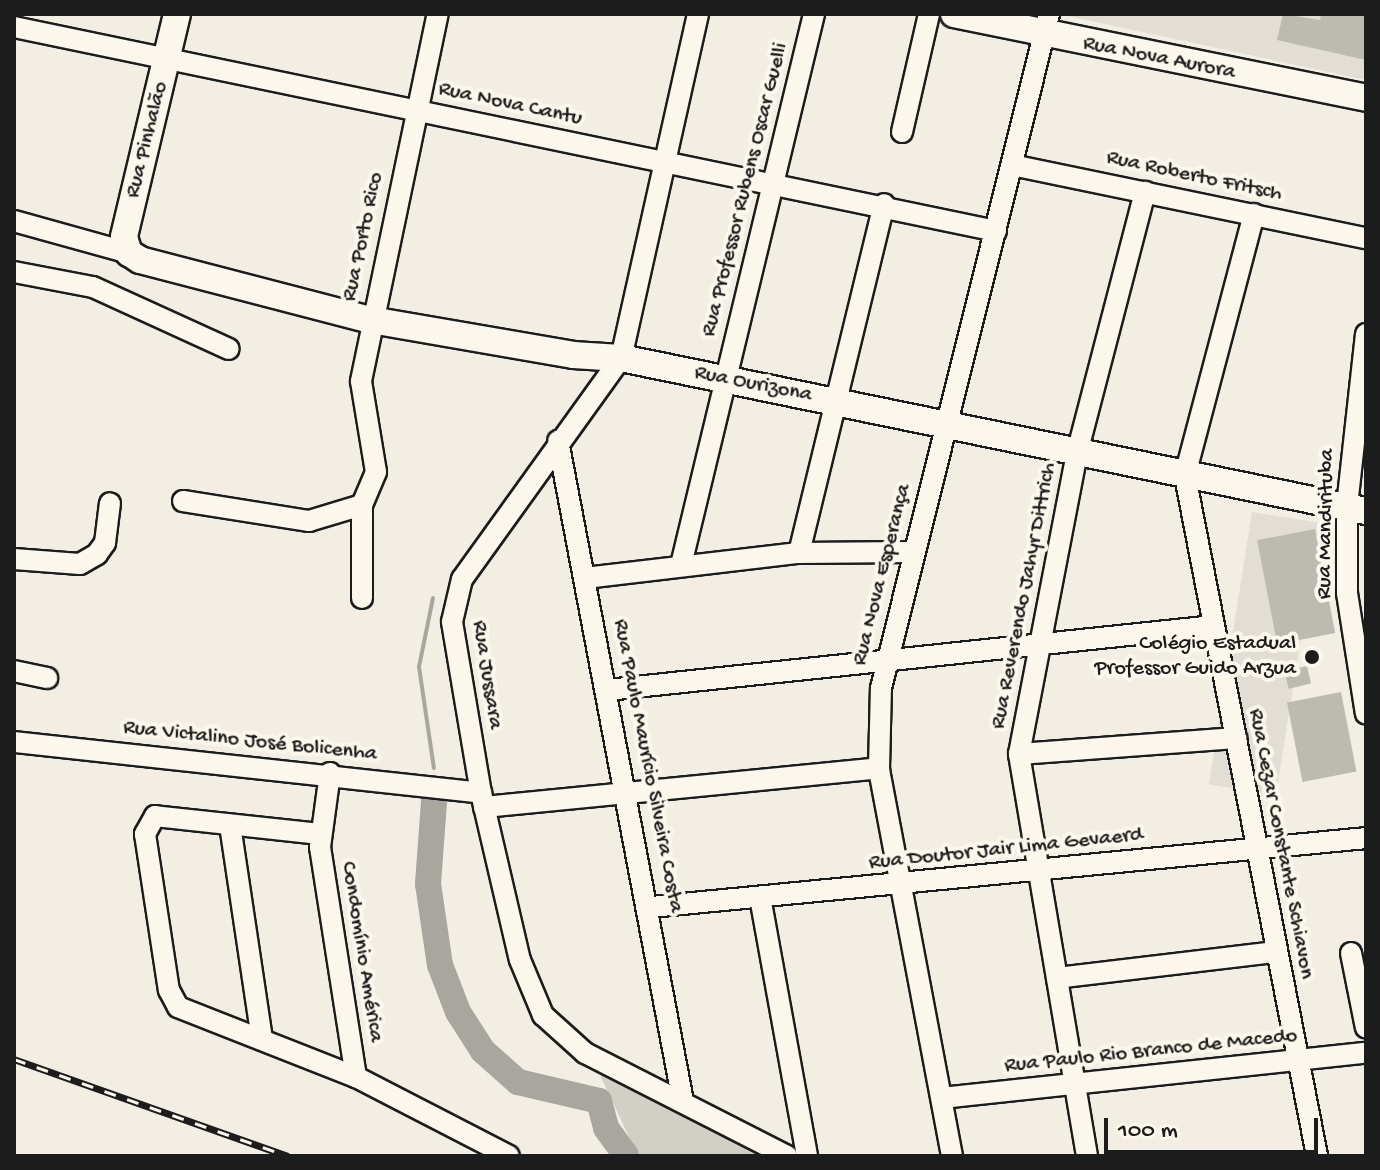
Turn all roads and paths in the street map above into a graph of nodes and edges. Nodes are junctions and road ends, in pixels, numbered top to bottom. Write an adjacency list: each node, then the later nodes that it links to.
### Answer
1 (177, 14): 9 (main road, Rua Pinhalão)
2 (438, 14): 11 (street, Rua Porto Rico)
3 (698, 14): 13 (street, Rua Jussara)
4 (814, 14): 15 (street, Rua Professor Rubens Oscar Guelli)
5 (929, 14): 12 (street)
6 (954, 14): 7 (main road, Rua Nova Aurora)
7 (1046, 25): 10 (main road, Rua Nova Aurora); 14 (street, Rua Nova Esperança)
8 (14, 27): 9 (street, Rua Nova Cantu)
9 (168, 59): 11 (street, Rua Nova Cantu); 22 (main road, Rua Pinhalão)
10 (1366, 98)
11 (416, 110): 13 (street, Rua Nova Cantu); 24 (street, Rua Porto Rico)
12 (902, 132)
13 (663, 161): 15 (street, Rua Nova Cantu); 27 (street, Rua Jussara)
14 (1012, 165): 16 (street, Rua Roberto Fritsch); 20 (street, Rua Nova Esperança)
15 (772, 182): 17 (street, Rua Nova Cantu); 28 (street, Rua Professor Rubens Oscar Guelli)
16 (1145, 192): 18 (street, Rua Roberto Fritsch); 32 (street, Rua Reverendo Jahyr Dittrich)
17 (884, 204): 20 (street, Rua Nova Cantu); 29 (street)
18 (1254, 214): 21 (street, Rua Roberto Fritsch); 33 (street, Rua Cezar Constante Schiavon)
19 (14, 221): 22 (street)
20 (996, 231): 30 (street, Rua Nova Esperança)
21 (1366, 238)
22 (134, 257): 24 (main road, Rua Ourizona)
23 (14, 272): 26 (street)
24 (371, 320): 27 (main road, Rua Ourizona); 36 (street, Rua Porto Rico)
25 (1366, 334): 37 (street, Rua Mandirituba)
26 (229, 349)
27 (621, 358): 28 (main road, Rua Ourizona); 31 (street, Rua Jussara)
28 (725, 379): 29 (main road, Rua Ourizona); 41 (street, Rua Professor Rubens Oscar Guelli)
29 (834, 401): 30 (main road, Rua Ourizona); 39 (street)
30 (947, 426): 32 (main road, Rua Ourizona); 38 (street, Rua Nova Esperança)
31 (558, 441): 42 (street, Rua Paulo Maurício Silveira Costa); 59 (street, Rua Jussara)
32 (1077, 453): 33 (main road, Rua Ourizona); 45 (street, Rua Reverendo Jahyr Dittrich)
33 (1185, 476): 37 (main road, Rua Ourizona); 44 (street, Rua Cezar Constante Schiavon)
34 (183, 501): 36 (street)
35 (110, 503): 40 (street)
36 (362, 505): 43 (street)
37 (1356, 508): 46 (street, Rua Mandirituba)
38 (911, 552): 39 (street); 47 (street, Rua Nova Esperança)
39 (799, 553): 41 (street)
40 (14, 559)
41 (681, 565): 42 (street)
42 (585, 578): 51 (street, Rua Paulo Maurício Silveira Costa)
43 (362, 598)
44 (1214, 626): 45 (street); 53 (street, Rua Cezar Constante Schiavon)
45 (1037, 645): 47 (street); 55 (street, Rua Reverendo Jahyr Dittrich)
46 (1360, 649): 50 (street, Rua Mandirituba)
47 (886, 661): 51 (street); 56 (street, Rua Nova Esperança)
48 (14, 671): 49 (street)
49 (47, 678)
50 (1363, 682): 52 (street, Rua Mandirituba)
51 (607, 690): 58 (street, Rua Paulo Maurício Silveira Costa)
52 (1366, 714)
53 (1236, 738): 55 (street); 63 (street, Rua Cezar Constante Schiavon)
54 (14, 742): 57 (street, Rua Victalino José Bolicenha)
55 (1019, 754): 64 (street, Rua Reverendo Jahyr Dittrich)
56 (879, 768): 58 (street, Rua Victalino José Bolicenha); 65 (street, Rua Nova Esperança)
57 (330, 773): 59 (street, Rua Victalino José Bolicenha); 61 (street, Condomínio América)
58 (628, 795): 59 (street, Rua Victalino José Bolicenha); 67 (street, Rua Paulo Maurício Silveira Costa)
59 (483, 800): 78 (street, Rua Jussara)
60 (230, 825): 61 (street, Condomínio América); 72 (street); 72 (street, Condomínio América)
61 (320, 834): 75 (street, Condomínio América)
62 (1366, 838): 63 (street, Rua Doutor Jair Lima Gevaerd)
63 (1257, 850): 64 (street, Rua Doutor Jair Lima Gevaerd); 68 (street, Rua Cezar Constante Schiavon)
64 (1036, 871): 65 (street, Rua Doutor Jair Lima Gevaerd); 70 (street, Rua Reverendo Jahyr Dittrich)
65 (900, 885): 66 (street, Rua Doutor Jair Lima Gevaerd); 77 (street, Rua Nova Esperança)
66 (760, 897): 67 (street, Rua Doutor Jair Lima Gevaerd); 81 (street)
67 (651, 907): 78 (street, Rua Paulo Maurício Silveira Costa)
68 (1276, 952): 70 (street); 74 (street, Rua Cezar Constante Schiavon)
69 (1351, 953): 71 (street)
70 (1057, 978): 76 (street, Rua Reverendo Jahyr Dittrich)
71 (1366, 1028)
72 (262, 1038): 75 (street, Condomínio América)
73 (1366, 1053): 74 (street, Rua Paulo Rio Branco de Macedo)
74 (1298, 1060): 76 (street, Rua Paulo Rio Branco de Macedo); 84 (street, Rua Cezar Constante Schiavon)
75 (356, 1077): 79 (street, Condomínio América)
76 (1074, 1084): 77 (street, Rua Paulo Rio Branco de Macedo); 83 (street, Rua Reverendo Jahyr Dittrich)
77 (942, 1098): 82 (street, Rua Nova Esperança)
78 (683, 1101): 80 (street, Rua Jussara)
79 (509, 1156)
80 (787, 1156)
81 (807, 1156)
82 (952, 1156)
83 (1087, 1156)
84 (1317, 1156)

